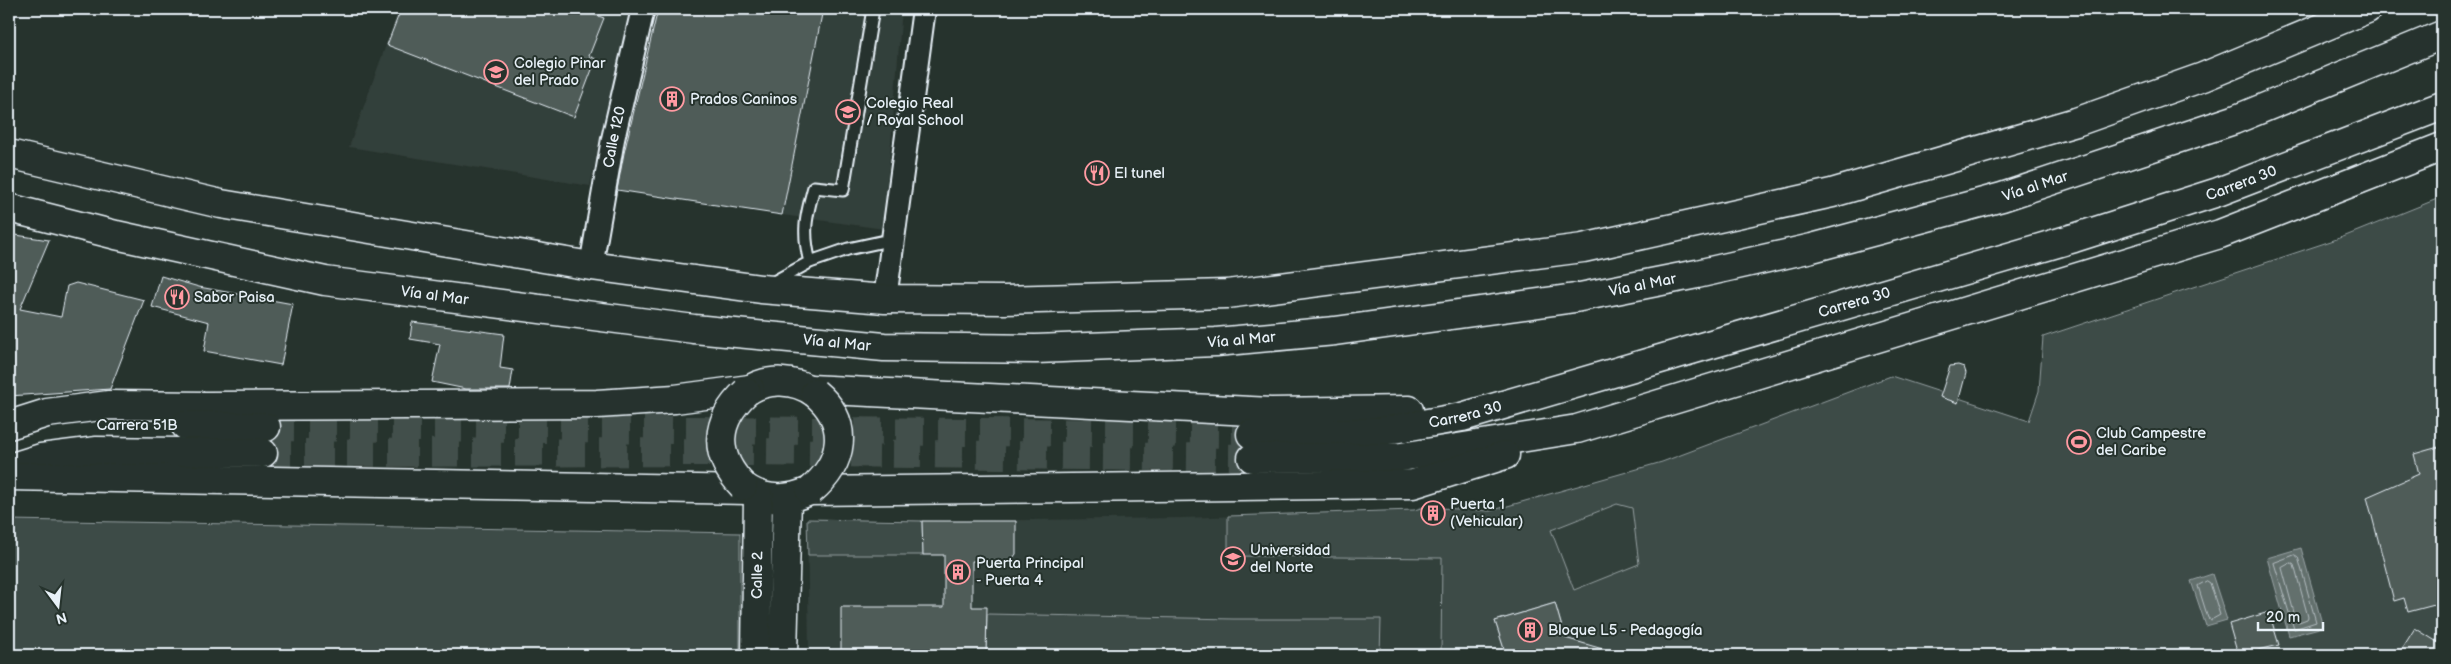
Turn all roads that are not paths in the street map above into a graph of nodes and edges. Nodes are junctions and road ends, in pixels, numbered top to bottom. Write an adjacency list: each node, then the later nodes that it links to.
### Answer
1 (643, 9): 12 (street, Calle 120)
2 (873, 9): 11 (lane)
3 (924, 9): 10 (street)
4 (2368, 9): 14 (main road)
5 (2442, 35): 9 (main road, Vía al Mar)
6 (2442, 106): 16 (main road, Carrera 30)
7 (2442, 147): 19 (main road, Carrera 30)
8 (9, 154): 12 (main road)
9 (9, 208)
10 (894, 239): 11 (lane); 14 (street)
11 (810, 262): 13 (lane)
12 (591, 266): 13 (main road)
13 (761, 289): 14 (main road)
14 (885, 299)
15 (748, 390): 17 (main road); 18 (main road); 23 (main road, bridge)
16 (1561, 390): 17 (main road); 19 (main road, Carrera 30)
17 (813, 391): 24 (main road, bridge)
18 (9, 425)
19 (1577, 429): 24 (main road)
20 (9, 435): 21 (main road, Carrera 51B)
21 (9, 468)
22 (9, 476): 23 (main road)
23 (750, 490): 24 (main road); 25 (main road, Calle 2)
24 (798, 495): 26 (main road, Calle 2)
25 (756, 655)
26 (783, 655)

